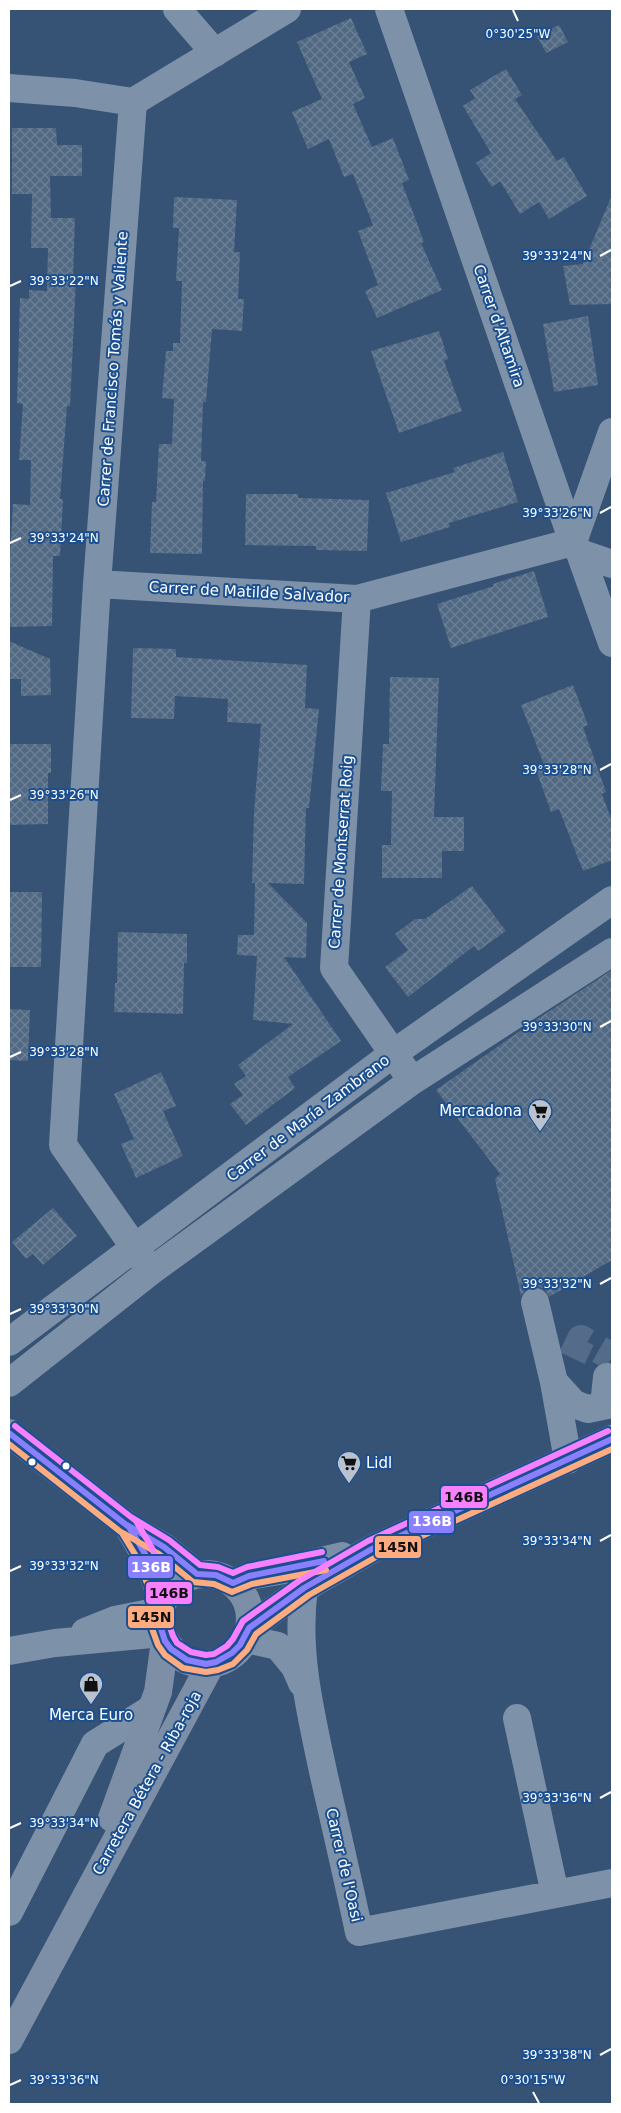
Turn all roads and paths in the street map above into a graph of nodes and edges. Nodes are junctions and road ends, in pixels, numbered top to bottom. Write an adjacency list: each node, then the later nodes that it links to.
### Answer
1 (176, 9): 4 (street)
2 (287, 9): 4 (street)
3 (389, 9): 8 (street, Carrer d'Altamira)
4 (215, 54): 6 (street)
5 (9, 88): 6 (street)
6 (133, 102): 10 (street, Carrer de Francisco Tomás y Valiente)
7 (612, 432): 8 (street)
8 (577, 548): 9 (street); 11 (street, Carrer de Matilde Salvador); 12 (street, Carrer d'Altamira)
9 (612, 564)
10 (97, 584): 11 (street, Carrer de Matilde Salvador); 17 (street, Carrer de Francisco Tomás y Valiente)
11 (357, 599): 15 (street, Carrer de Montserrat Roig)
12 (612, 642)
13 (612, 900): 15 (street, Carrer de María Zambrano)
14 (612, 952): 16 (street, Carrer de María Zambrano)
15 (394, 1054): 16 (street, Carrer de Montserrat Roig); 17 (street, Carrer de María Zambrano)
16 (412, 1081): 18 (street, Carrer de María Zambrano)
17 (136, 1248): 18 (street, Carrer de Francisco Tomás y Valiente); 20 (street, Carrer de María Zambrano)
18 (151, 1271): 23 (street, Carrer de María Zambrano)
19 (535, 1302): 21 (street)
20 (9, 1342)
21 (559, 1370): 24 (street); 25 (street)
22 (607, 1377): 24 (street)
23 (9, 1383)
24 (610, 1406): 25 (street)
25 (562, 1429): 28 (street)
26 (9, 1433): 29 (street)
27 (612, 1439): 28 (main road)
28 (568, 1460): 30 (main road)
29 (128, 1526): 31 (street); 34 (street)
30 (372, 1549): 32 (main road); 33 (main road)
31 (197, 1574): 32 (main road); 34 (main road)
32 (233, 1583): 35 (main road)
33 (304, 1588): 35 (main road); 38 (street, Carrer de l'Oasi)
34 (162, 1622): 36 (street); 37 (main road); 39 (main road, Carretera Bétera - Riba-roja)
35 (247, 1634): 37 (main road); 38 (street, Carrer de l'Oasi)
36 (9, 1651)
37 (211, 1664): 43 (main road, Carretera Bétera - Riba-roja)
38 (306, 1690): 42 (street, Carrer de l'Oasi)
39 (151, 1709): 43 (main road, Carretera Bétera - Riba-roja); 44 (street)
40 (517, 1718): 42 (street)
41 (612, 1884): 42 (street, Carrer de l'Oasi)
42 (556, 1894)
43 (82, 1902): 45 (main road, Carretera Bétera - Riba-roja)
44 (9, 1912)
45 (9, 2040)

